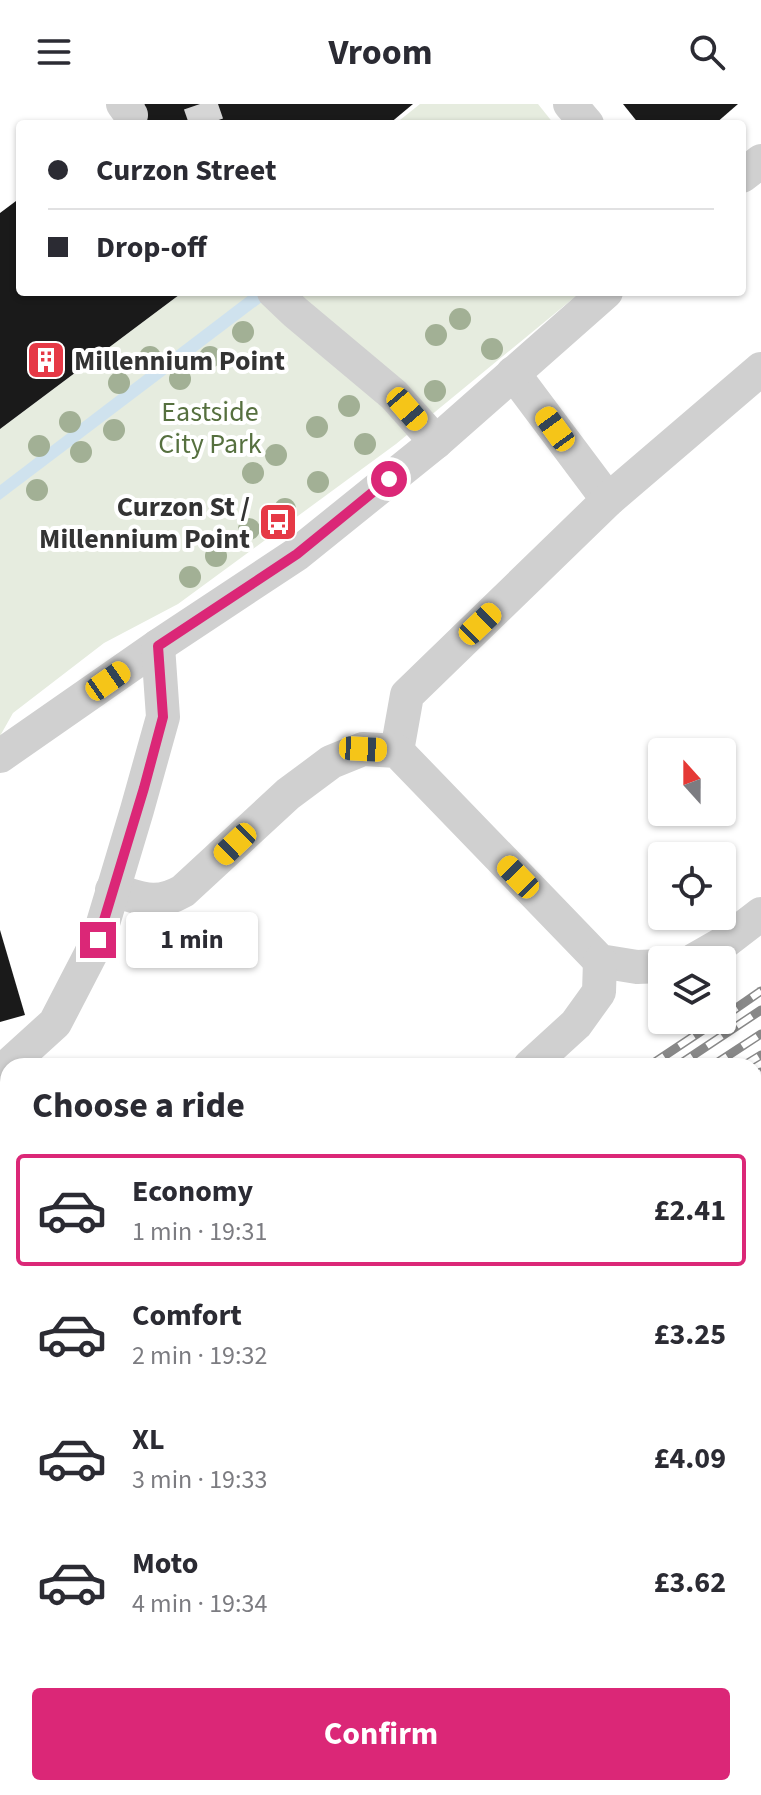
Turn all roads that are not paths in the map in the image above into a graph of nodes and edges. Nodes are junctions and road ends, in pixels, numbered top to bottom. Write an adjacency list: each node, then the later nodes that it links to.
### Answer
1 (570, 104): 2 (street)
2 (584, 120)
3 (277, 296): 7 (street)
4 (601, 296): 6 (street)
5 (761, 369): 8 (street)
6 (513, 373): 7 (street); 8 (street)
7 (436, 442): 9 (street)
8 (608, 500): 10 (street)
9 (158, 646): 11 (street); 12 (street)
10 (397, 751): 12 (street); 15 (street)
11 (0, 756)
12 (112, 890): 17 (street)
13 (761, 914): 14 (street)
14 (718, 946)
15 (600, 961): 16 (street); 18 (street)
16 (648, 967)
17 (16, 1058)
18 (539, 1058)

